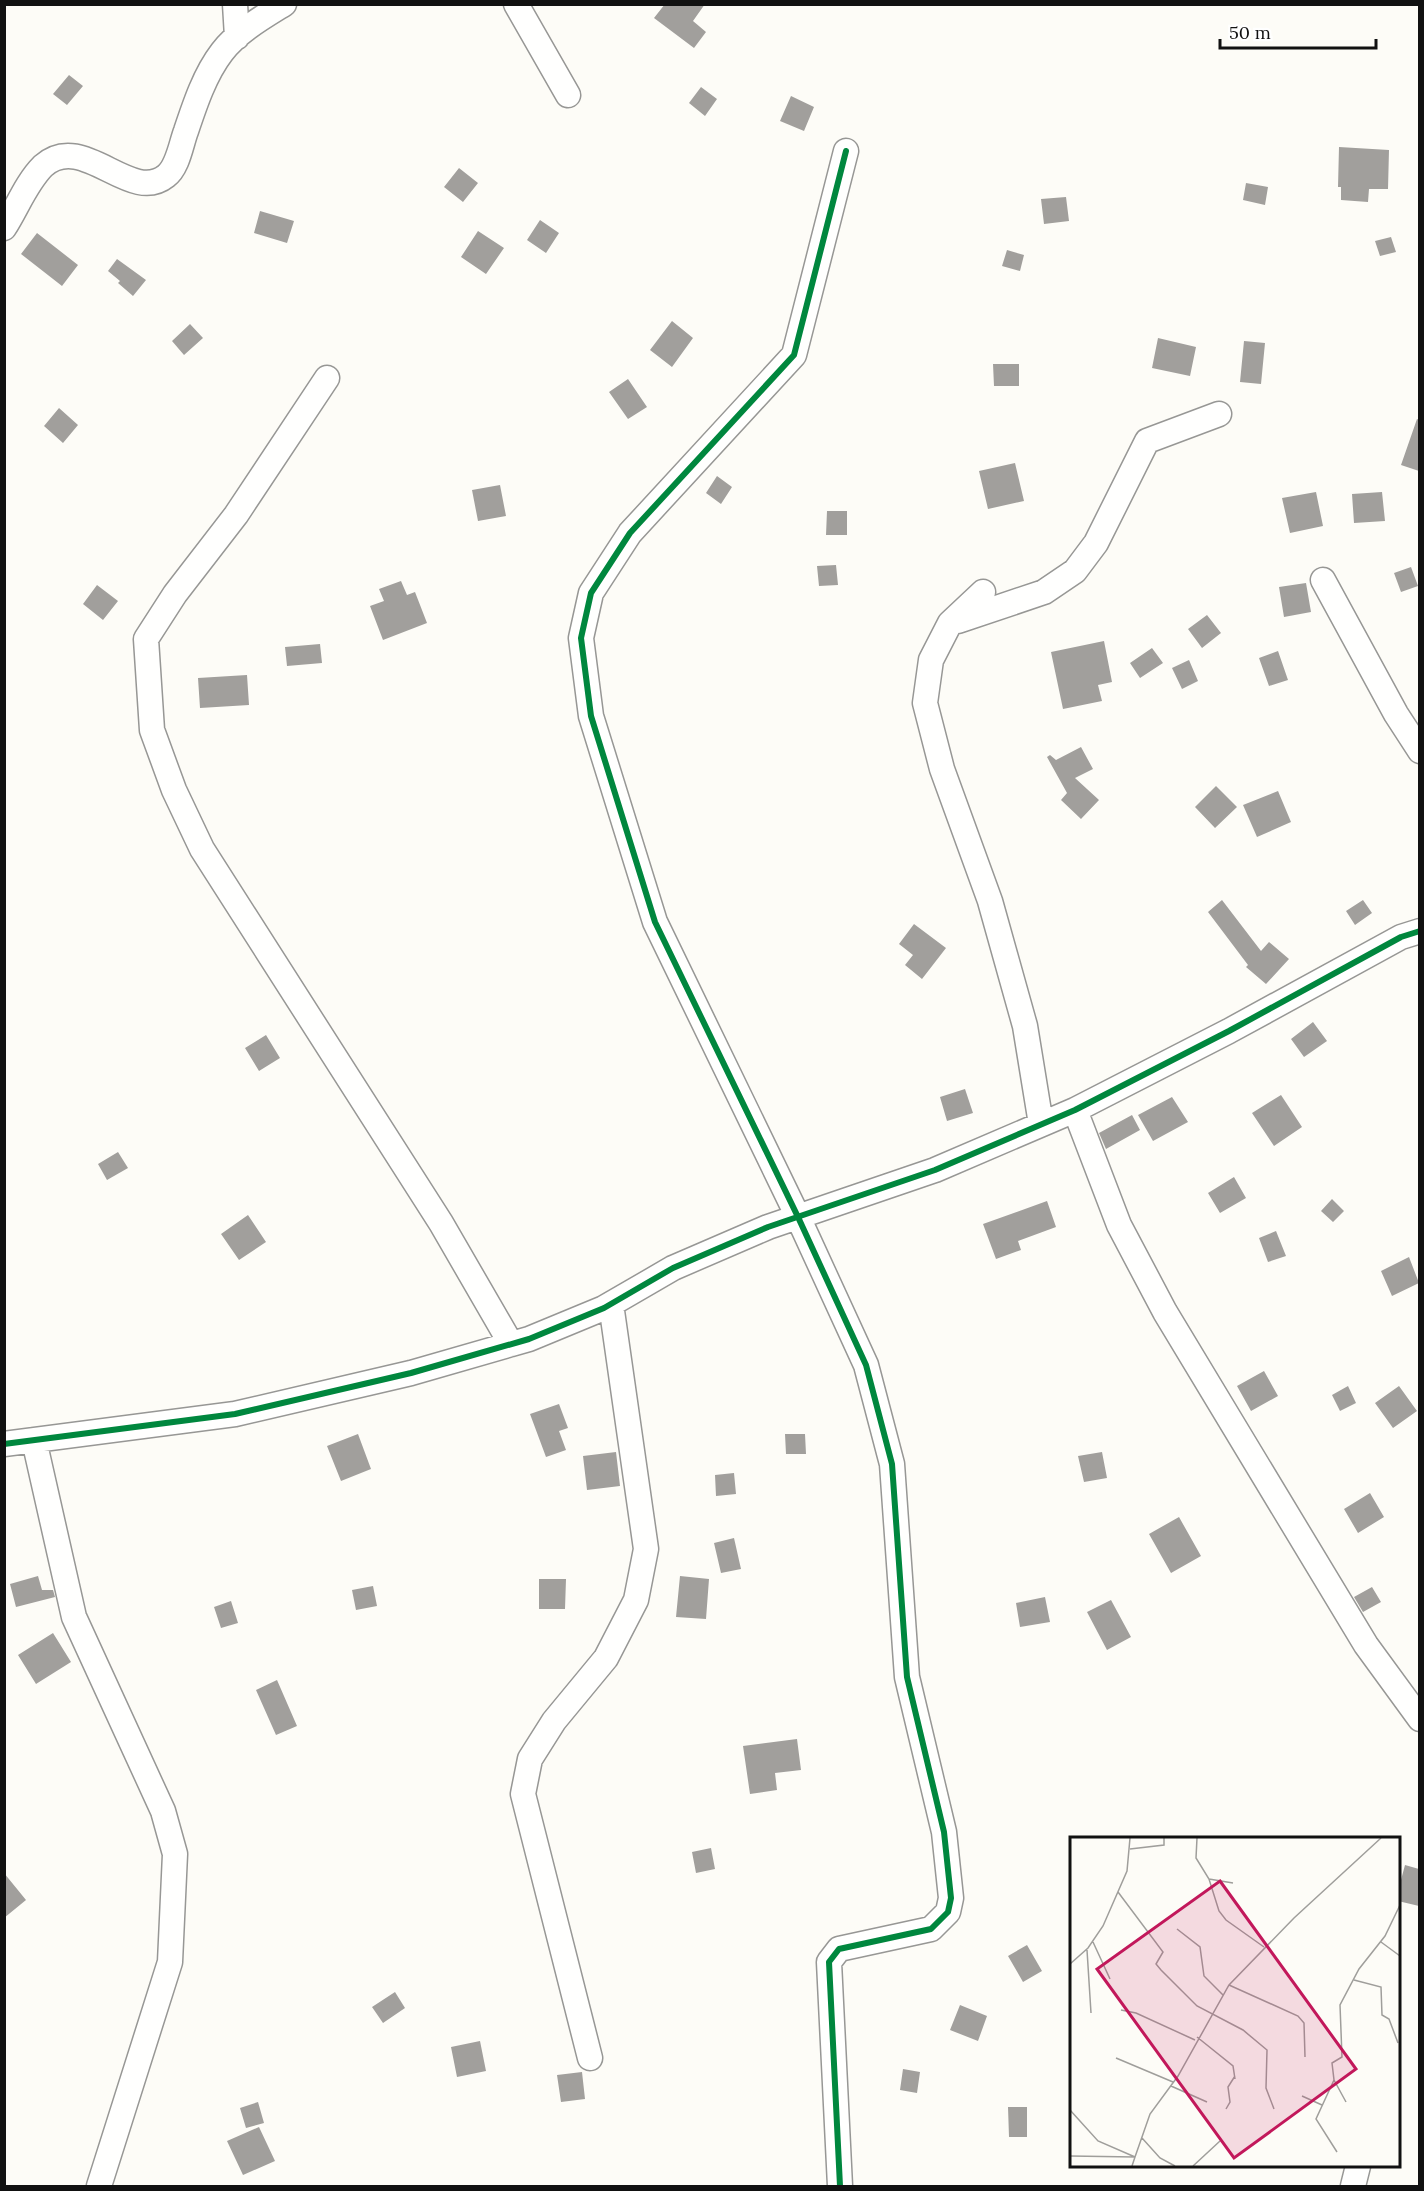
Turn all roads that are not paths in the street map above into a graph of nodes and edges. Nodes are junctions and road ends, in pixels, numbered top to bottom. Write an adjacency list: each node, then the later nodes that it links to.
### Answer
1 (235, 4): 4 (street)
2 (284, 4): 4 (street)
3 (516, 4): 5 (street)
4 (237, 37): 7 (street)
5 (568, 95)
6 (846, 151): 17 (street)
7 (4, 228)
8 (327, 378): 19 (street)
9 (1220, 414): 12 (street)
10 (1323, 580): 13 (street)
11 (983, 592): 12 (street)
12 (950, 623): 16 (street)
13 (1419, 751)
14 (1419, 931): 15 (street)
15 (1075, 1110): 16 (street); 22 (street)
16 (1041, 1124): 17 (street)
17 (798, 1217): 18 (street); 26 (street)
18 (610, 1304): 19 (street); 23 (street)
19 (511, 1344): 20 (street)
20 (34, 1440): 21 (street); 25 (street)
21 (4, 1444)
22 (1419, 1719)
23 (590, 2058)
24 (1358, 2167): 27 (street)
25 (99, 2187)
26 (840, 2187)
27 (1353, 2187)

